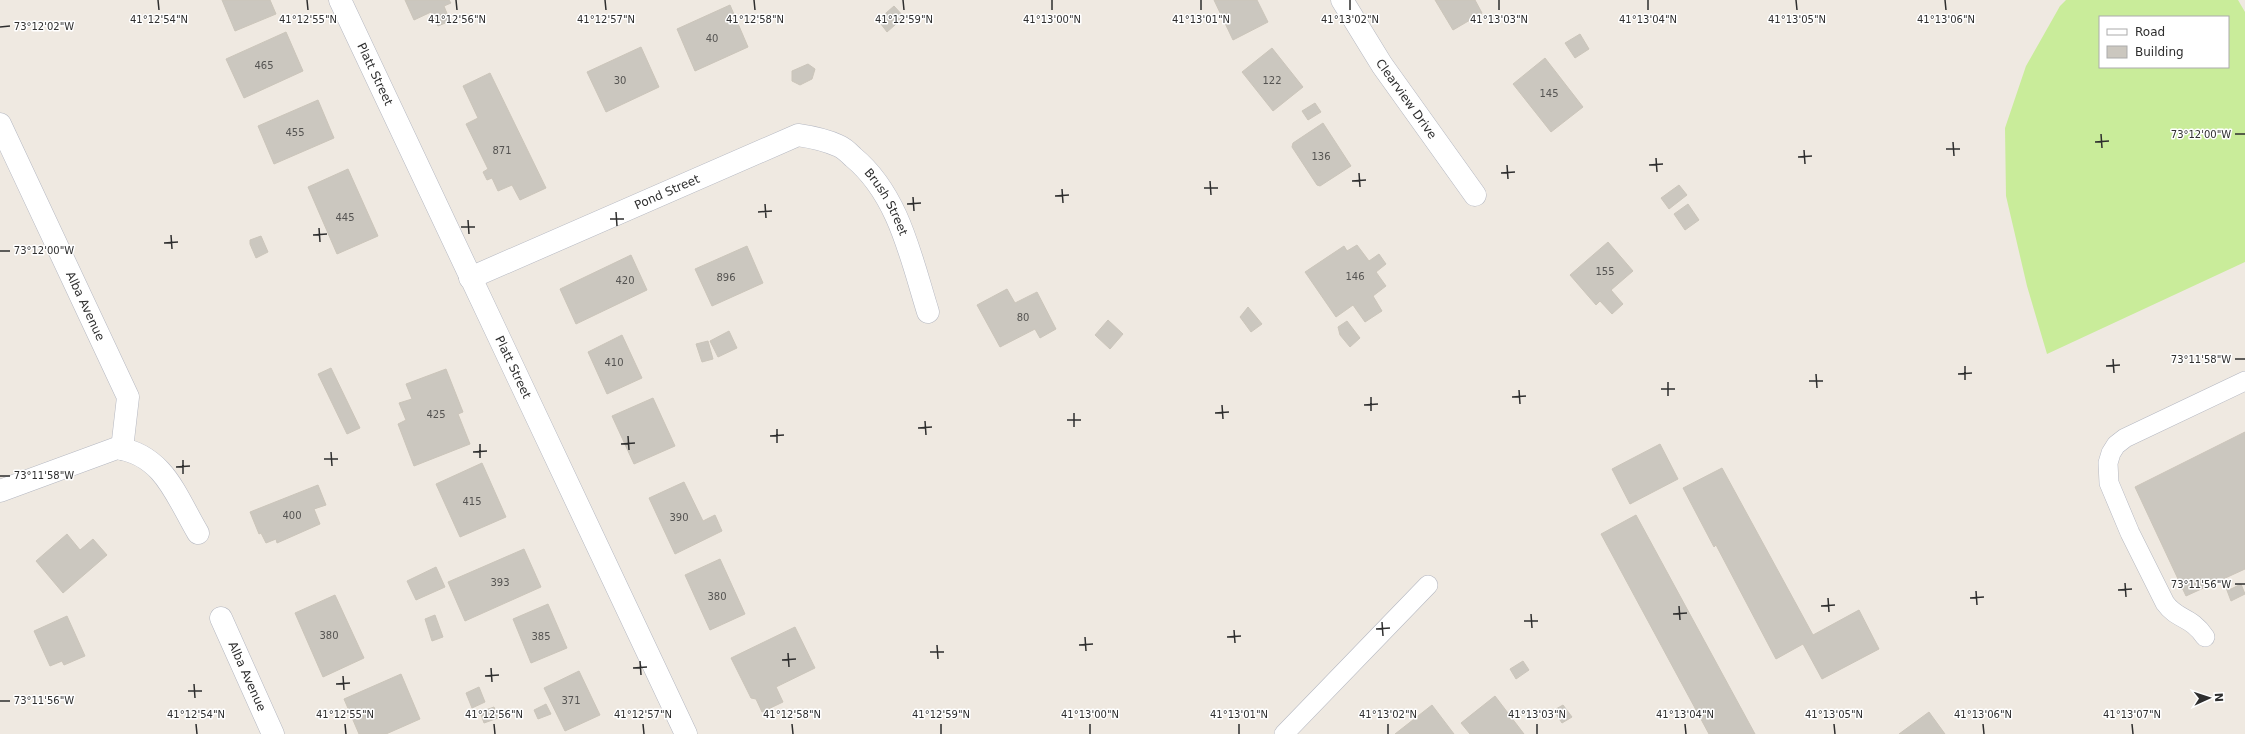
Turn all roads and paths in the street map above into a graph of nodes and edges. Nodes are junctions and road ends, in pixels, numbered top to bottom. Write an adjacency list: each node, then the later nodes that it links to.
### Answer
1 (340, 0): 6 (street, Platt Street)
2 (1342, 0): 5 (street, Clearview Drive)
3 (0, 124): 9 (street, Alba Avenue)
4 (798, 135): 6 (street, Pond Street); 7 (street, Brush Street)
5 (1475, 195)
6 (470, 278): 16 (street, Platt Street)
7 (928, 312)
8 (2245, 381): 14 (lane)
9 (127, 449): 10 (street); 11 (street)
10 (0, 491)
11 (198, 533)
12 (1428, 585): 17 (lane)
13 (221, 618): 15 (street, Alba Avenue)
14 (2205, 637)
15 (273, 734)
16 (686, 734)
17 (1284, 734)

